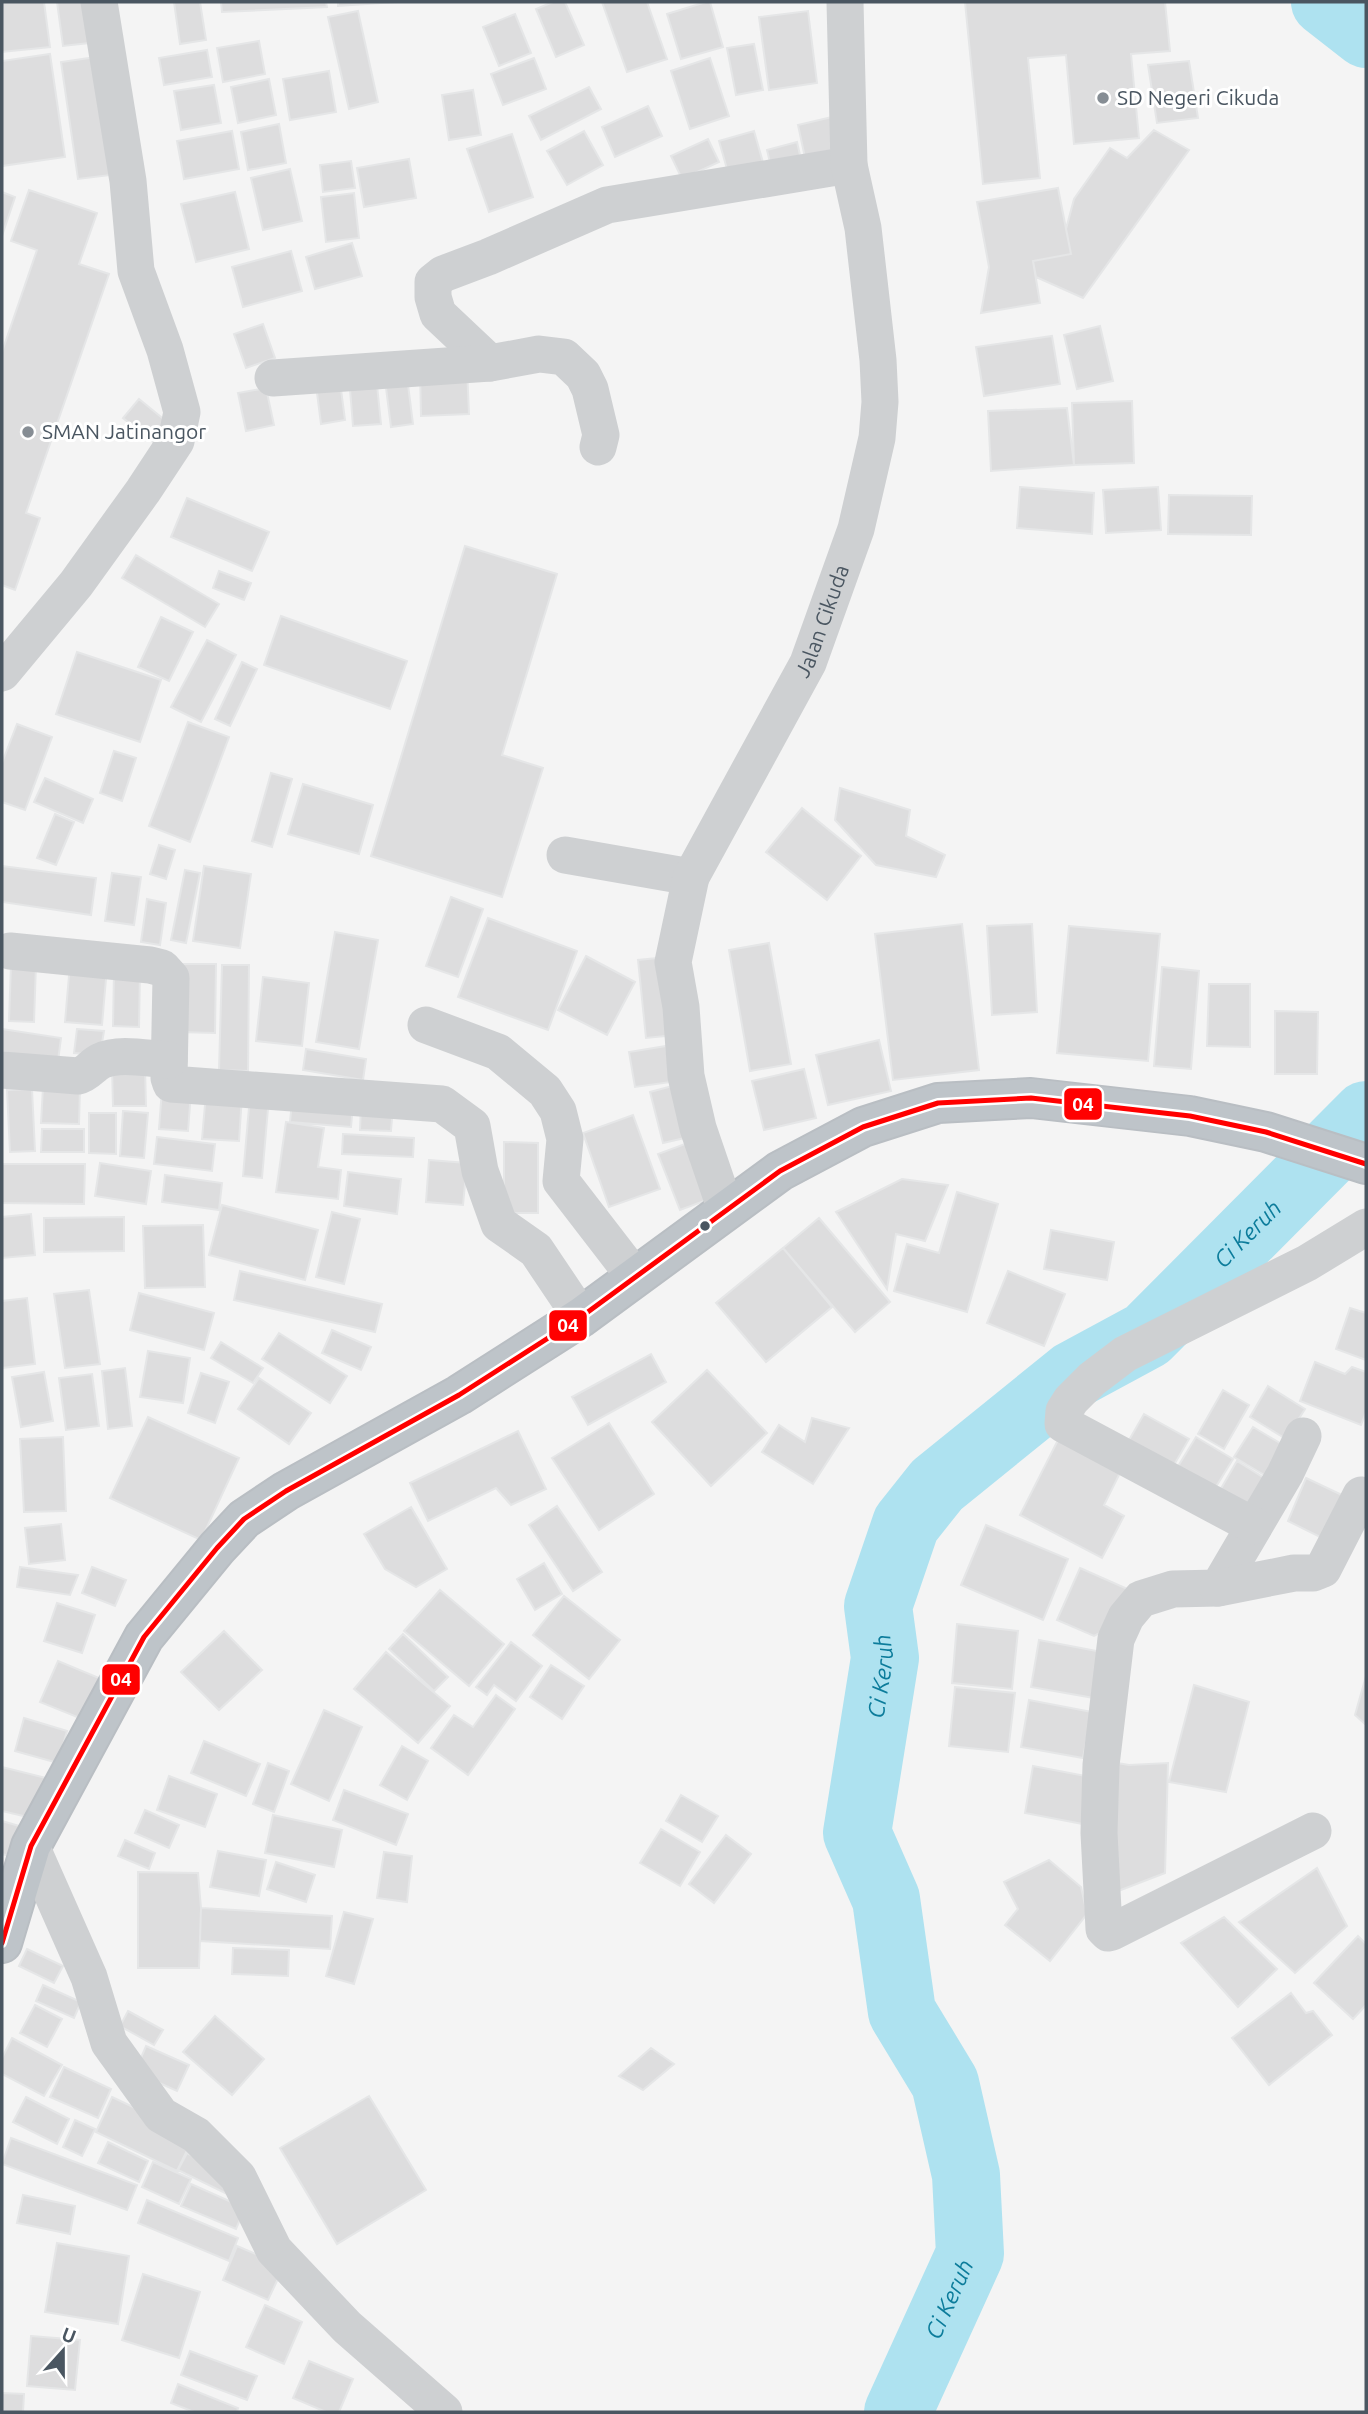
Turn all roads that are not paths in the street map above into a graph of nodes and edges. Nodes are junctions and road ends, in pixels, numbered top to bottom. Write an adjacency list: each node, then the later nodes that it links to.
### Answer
1 (99, 2): 7 (street)
2 (845, 2): 3 (street, Jalan Cikuda)
3 (849, 165): 4 (street); 9 (street, Jalan Cikuda)
4 (491, 363): 5 (street); 6 (street)
5 (273, 378)
6 (598, 447)
7 (2, 673)
8 (565, 855): 9 (street)
9 (691, 877): 15 (street, Jalan Cikuda)
10 (10, 951): 12 (street)
11 (426, 1025): 17 (street)
12 (169, 1060): 13 (street); 18 (street)
13 (2, 1070)
14 (1366, 1164): 15 (highway)
15 (726, 1210): 17 (highway)
16 (1366, 1227): 21 (street)
17 (635, 1277): 18 (highway)
18 (581, 1317): 24 (highway)
19 (1303, 1436): 21 (street)
20 (1361, 1495): 22 (street)
21 (1254, 1527): 22 (street)
22 (1218, 1588): 23 (street)
23 (1313, 1831)
24 (31, 1846): 25 (highway); 26 (street)
25 (2, 1943)
26 (444, 2412)

